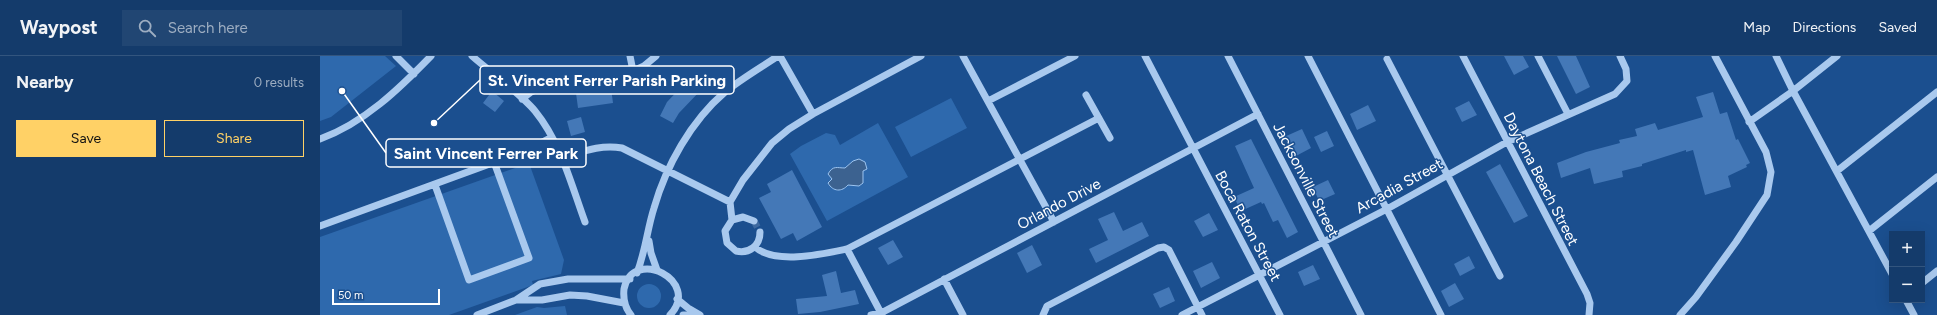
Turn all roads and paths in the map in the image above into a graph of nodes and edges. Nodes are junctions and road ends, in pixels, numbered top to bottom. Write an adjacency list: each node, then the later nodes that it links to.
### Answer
1 (396, 56): 21 (street)
2 (431, 56): 21 (street)
3 (472, 56): 25 (street)
4 (630, 56): 20 (street)
5 (656, 56): 20 (street)
6 (779, 56): 27 (street); 40 (street)
7 (921, 56): 27 (street)
8 (963, 56): 26 (street)
9 (1074, 56): 26 (street)
10 (1145, 56): 36 (street, Boca Raton Street)
11 (1228, 56): 28 (street, Jacksonville Street)
12 (1308, 56): 46 (street)
13 (1463, 56): 35 (street, Daytona Beach Street)
14 (1538, 56): 29 (street)
15 (1620, 56): 29 (street, Arcadia Street)
16 (1715, 56): 31 (street)
17 (1776, 56): 22 (street)
18 (1837, 56): 22 (street)
19 (1387, 59): 42 (street)
20 (633, 71): 25 (street)
21 (414, 74): 34 (street)
22 (1793, 91): 31 (street); 41 (street)
23 (1937, 92): 41 (street)
24 (1086, 95): 30 (street)
25 (522, 99): 32 (street)
26 (988, 101): 38 (street)
27 (813, 114): 45 (street)
28 (1258, 114): 36 (street, Orlando Drive); 55 (street, Jacksonville Street)
29 (1568, 114): 35 (street, Arcadia Street)
30 (1099, 118): 33 (street); 38 (street)
31 (1749, 122): 88 (street)
32 (552, 137): 37 (street); 39 (street)
33 (1110, 138)
34 (320, 139)
35 (1507, 142): 42 (street, Arcadia Street); 87 (street, Daytona Beach Street)
36 (1193, 148): 50 (street, Orlando Drive); 62 (street, Boca Raton Street)
37 (562, 158): 40 (street); 49 (street)
38 (1020, 160): 50 (street); 57 (street)
39 (494, 162): 44 (street); 44 (street)
40 (667, 170): 45 (street); 54 (street)
41 (1837, 171): 52 (street)
42 (1447, 175): 46 (street, Arcadia Street); 63 (street)
43 (1937, 177): 52 (street)
44 (435, 185): 51 (street)
45 (730, 202): 47 (street)
46 (1387, 209): 55 (street, Arcadia Street); 86 (street)
47 (732, 220): 48 (street); 56 (street)
48 (754, 221)
49 (585, 222)
50 (1054, 222): 65 (street, Orlando Drive)
51 (320, 226)
52 (1869, 231): 58 (street)
53 (760, 232): 56 (street)
54 (649, 235): 59 (street); 61 (street)
55 (1324, 242): 62 (street, Arcadia Street); 85 (street, Jacksonville Street)
56 (755, 247): 57 (street)
57 (847, 249): 72 (street)
58 (1889, 268)
59 (656, 270): 61 (street); 67 (street)
60 (1937, 271): 66 (street)
61 (637, 272): 64 (street)
62 (1259, 275): 71 (street, Arcadia Street); 84 (street, Boca Raton Street)
63 (1500, 276)
64 (630, 279): 68 (street); 69 (street)
65 (944, 279): 72 (street, Orlando Drive); 80 (street)
66 (1925, 281)
67 (678, 299): 75 (street); 78 (street)
68 (516, 300): 69 (street); 73 (street)
69 (624, 303): 74 (street)
70 (1908, 303): 89 (street)
71 (1198, 307): 81 (street); 82 (street, Arcadia Street); 83 (street)
72 (882, 314): 79 (street, Orlando Drive)
73 (477, 315)
74 (631, 315)
75 (670, 315)
76 (683, 315): 77 (street)
77 (694, 315)
78 (700, 315)
79 (872, 315)
80 (963, 315)
81 (1043, 315)
82 (1182, 315)
83 (1202, 315)
84 (1280, 315)
85 (1361, 315)
86 (1441, 315)
87 (1589, 315)
88 (1680, 315)
89 (1914, 315)

